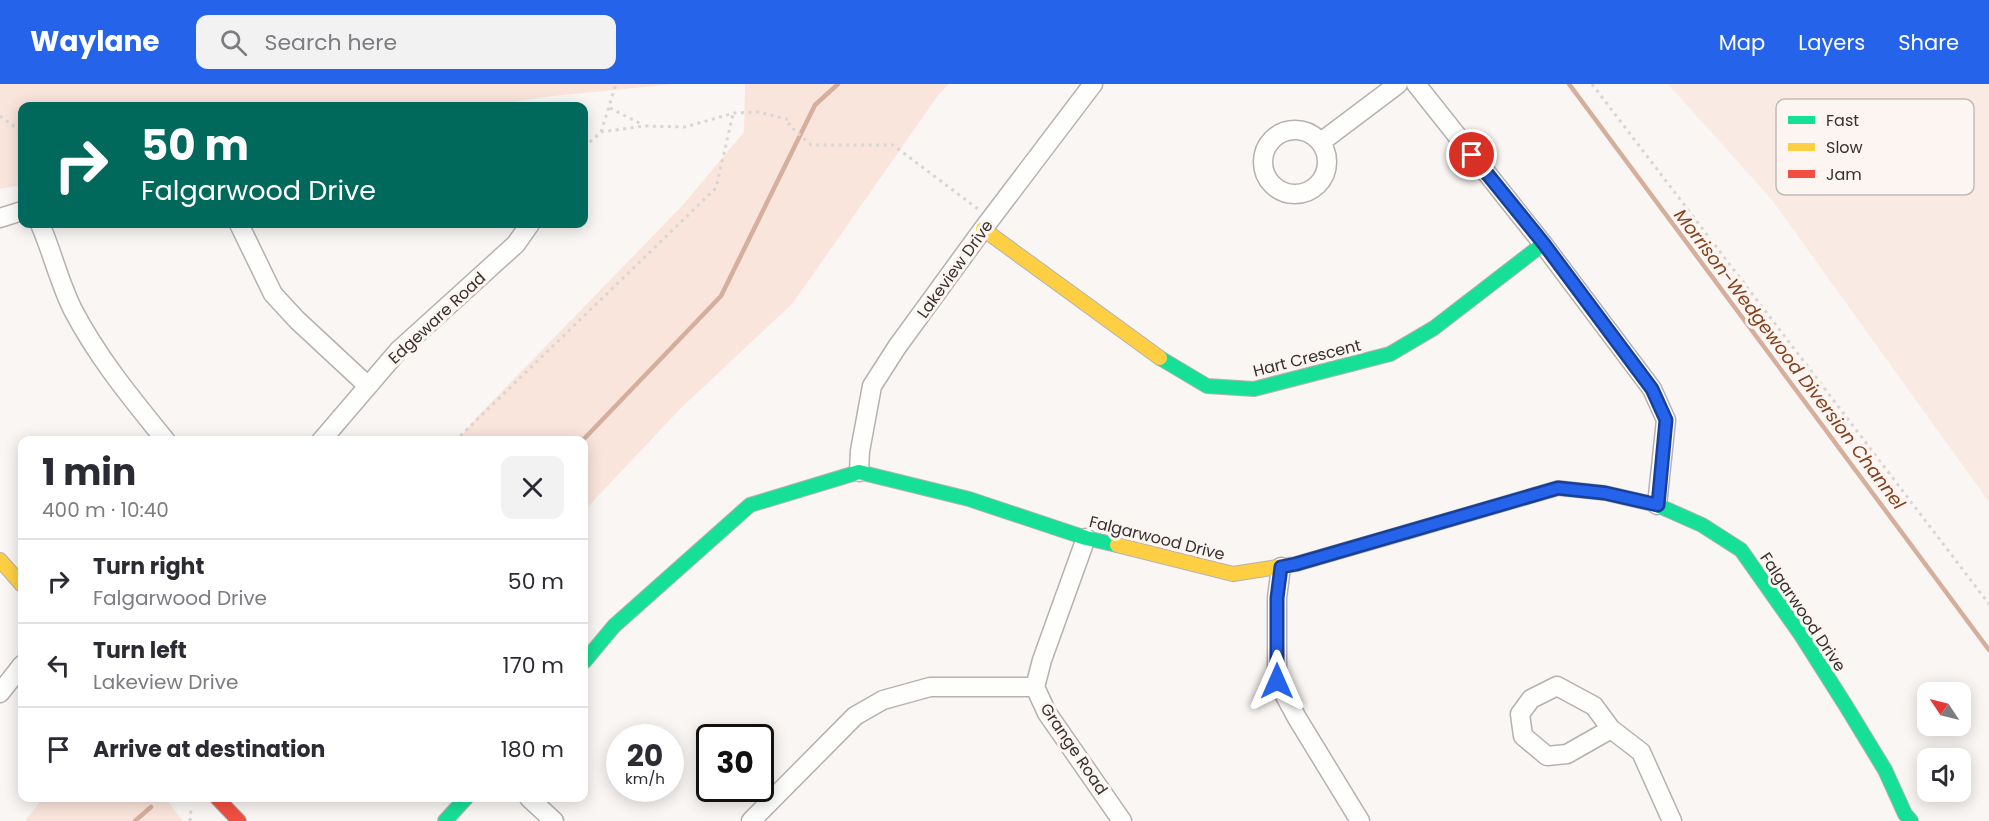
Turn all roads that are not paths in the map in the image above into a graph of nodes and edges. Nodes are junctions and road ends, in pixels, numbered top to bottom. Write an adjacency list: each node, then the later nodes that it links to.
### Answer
1 (1093, 84): 10 (street, Lakeview Drive)
2 (1398, 84): 4 (street)
3 (1416, 84): 11 (street)
4 (1321, 142)
5 (18, 212): 6 (street)
6 (0, 218)
7 (42, 228): 13 (street)
8 (241, 228): 12 (street)
9 (527, 228): 12 (street, Edgeware Road)
10 (983, 229): 11 (street, Hart Crescent); 15 (street, Lakeview Drive)
11 (1544, 244): 16 (street)
12 (368, 386): 14 (street, Edgeware Road)
13 (162, 436)
14 (325, 436)
15 (859, 472): 17 (street, Falgarwood Drive); 21 (street)
16 (1658, 505): 19 (street, Falgarwood Drive); 29 (street, Falgarwood Drive)
17 (1086, 538): 19 (street, Falgarwood Drive); 23 (street, Grange Road)
18 (0, 560): 20 (street)
19 (1281, 567): 35 (street)
20 (18, 580)
21 (588, 657)
22 (18, 669): 24 (street)
23 (1035, 687): 30 (street, Grange Road); 34 (street)
24 (0, 693)
25 (1611, 729): 25 (street); 36 (street)
26 (221, 802): 31 (street)
27 (462, 802): 32 (street)
28 (533, 802): 33 (street)
29 (1904, 818)
30 (1114, 819)
31 (239, 821)
32 (445, 821)
33 (554, 821)
34 (751, 821)
35 (1360, 821)
36 (1672, 821)

